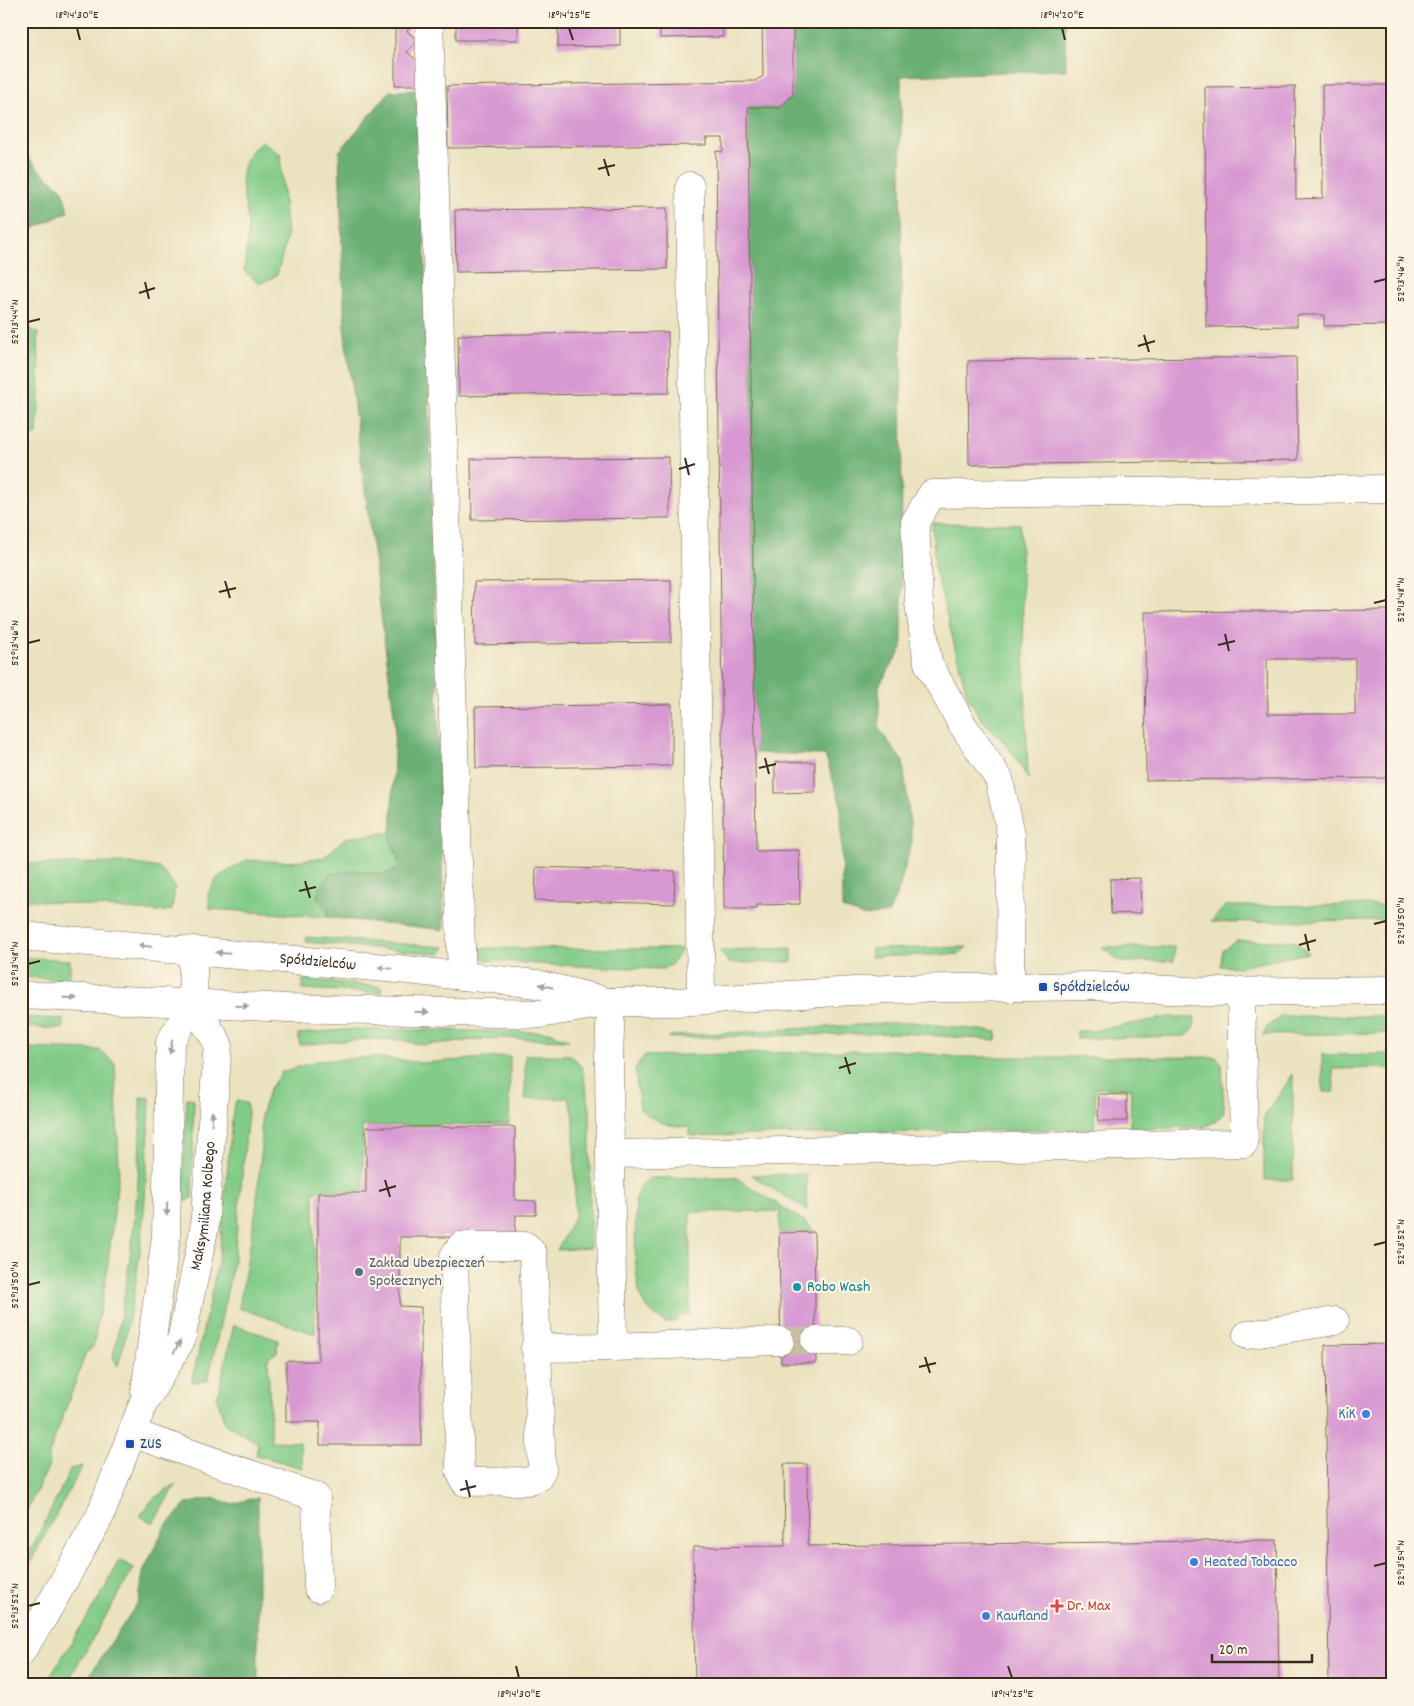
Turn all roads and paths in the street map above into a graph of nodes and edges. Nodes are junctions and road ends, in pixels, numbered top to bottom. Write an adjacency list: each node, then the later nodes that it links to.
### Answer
1 (429, 21): 6 (street)
2 (690, 186): 11 (street)
3 (1393, 489): 7 (street)
4 (21, 936): 5 (street, Spółdzielców, one-way to 4)
5 (193, 950): 6 (street, Spółdzielców, one-way to 5); 13 (street)
6 (462, 976): 12 (street, Spółdzielców, one-way to 6)
7 (1010, 988): 9 (street, Spółdzielców); 11 (street, Spółdzielców)
8 (1393, 990): 9 (street, Spółdzielców)
9 (1241, 992): 14 (street)
10 (21, 995): 13 (street, Spółdzielców, one-way to 13)
11 (701, 1000): 12 (street, Spółdzielców)
12 (611, 1002): 13 (street, Spółdzielców, one-way to 12); 14 (street)
13 (194, 1004): 22 (street, Maksymiliana Kolbego, one-way to 22); 22 (street, Maksymiliana Kolbego, one-way to 13)
14 (610, 1154): 20 (street)
15 (1335, 1321): 16 (street)
16 (1247, 1335)
17 (848, 1340): 19 (street)
18 (780, 1341): 20 (street)
19 (815, 1341)
20 (613, 1347): 21 (street)
21 (535, 1348): 21 (street)
22 (143, 1404): 23 (street, Maksymiliana Kolbego)
23 (132, 1433): 24 (street); 25 (street, Maksymiliana Kolbego)
24 (318, 1588)
25 (21, 1652)

